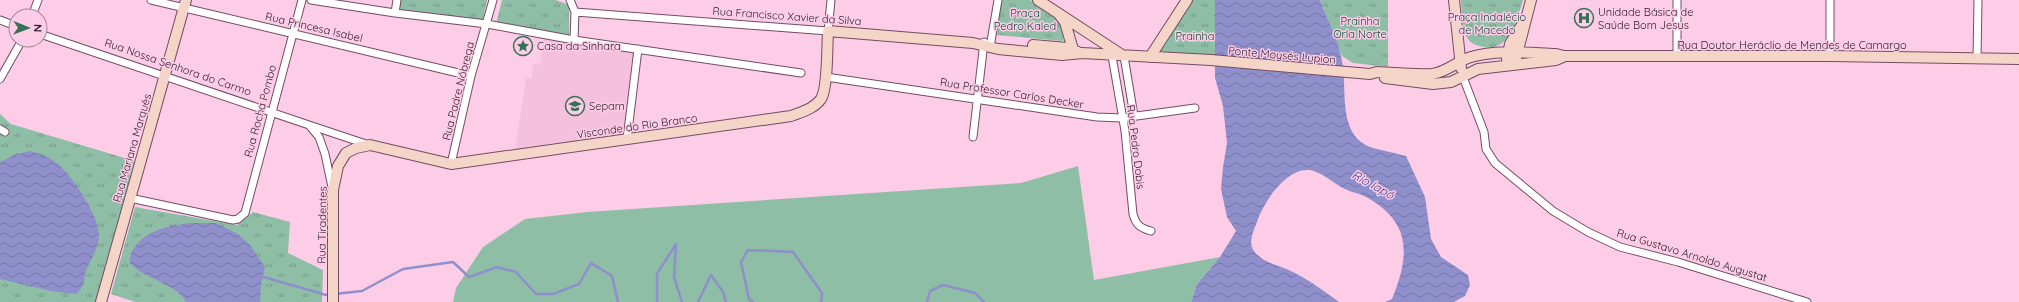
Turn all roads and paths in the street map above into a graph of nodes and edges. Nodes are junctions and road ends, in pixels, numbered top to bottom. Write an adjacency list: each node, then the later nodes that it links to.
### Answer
1 (151, 0): 16 (street, Rua Princesa Isabel)
2 (302, 0): 22 (street, Rua Rocha Pombo)
3 (311, 0): 19 (street)
4 (397, 0): 19 (street)
5 (493, 0): 20 (street, Rua Padre Nóbrega)
6 (570, 0): 18 (street)
7 (830, 0): 21 (street)
8 (998, 0): 26 (street)
9 (1038, 0): 17 (street)
10 (1187, 0): 36 (street)
11 (1454, 0): 40 (street)
12 (1530, 0): 29 (street)
13 (1677, 0): 34 (street)
14 (1830, 0): 35 (street)
15 (1978, 0): 37 (street)
16 (185, 4): 22 (street, Rua Princesa Isabel); 45 (street, Rua Mariana Marquês)
17 (1057, 11): 23 (street); 30 (street)
18 (575, 12): 21 (street, Rua Francisco Xavier da Silva); 25 (street)
19 (395, 13): 20 (street)
20 (487, 24): 25 (street); 46 (street, Rua Padre Nóbrega)
21 (828, 31): 26 (street, Rua Francisco Xavier da Silva); 48 (street)
22 (292, 34): 46 (street, Rua Princesa Isabel); 52 (street, Rua Rocha Pombo)
23 (1094, 36): 30 (street); 32 (street)
24 (48, 37): 45 (street, Rua Nossa Senhora do Carmo)
25 (574, 40): 28 (street)
26 (987, 44): 30 (street, Rua Francisco Xavier da Silva); 50 (street)
27 (18, 48): 49 (street)
28 (638, 49): 42 (street); 57 (street)
29 (1512, 52): 33 (street, Rua Doutor Heráclio de Mendes de Camargo); 40 (street, Rua Doutor Heráclio de Mendes de Camargo); 41 (street)
30 (1079, 53): 31 (street, Rua Francisco Xavier da Silva)
31 (1112, 56): 32 (street, Rua Francisco Xavier da Silva); 54 (street, Rua Pedro Dobis)
32 (1124, 56): 36 (street, Rua Francisco Xavier da Silva); 53 (street, Rua Pedro Dobis)
33 (1564, 56): 34 (street, Rua Doutor Heráclio de Mendes de Camargo); 41 (street, Rua Doutor Heráclio de Mendes de Camargo)
34 (1677, 56): 35 (street, Rua Doutor Heráclio de Mendes de Camargo)
35 (1830, 56): 37 (street, Rua Doutor Heráclio de Mendes de Camargo)
36 (1150, 57): 39 (street, Rua Francisco Xavier da Silva)
37 (1977, 58): 38 (street, Rua Doutor Heráclio de Mendes de Camargo)
38 (2019, 59)
39 (1211, 60): 43 (street, Ponte Moysés Lupion)
40 (1460, 61): 44 (street, Rua Doutor Heráclio de Mendes de Camargo); 47 (street)
41 (1512, 64): 47 (street, Rua Doutor Heráclio de Mendes de Camargo)
42 (801, 73)
43 (1350, 73): 44 (street, Rua Doutor Heráclio de Mendes de Camargo)
44 (1370, 74): 47 (street, Rua Doutor Heráclio de Mendes de Camargo)
45 (165, 76): 52 (street, Rua Nossa Senhora do Carmo); 61 (street, Rua Mariana Marquês)
46 (471, 76): 59 (street, Rua Padre Nóbrega)
47 (1463, 76): 65 (street, Rua Gustavo Arnoldo Augustat)
48 (826, 77): 50 (street, Rua Professor Carlos Decker); 57 (street, Visconde do Rio Branco)
49 (0, 80)
50 (976, 99): 54 (street, Rua Professor Carlos Decker); 56 (street)
51 (1195, 108): 53 (street, Rua Professor Carlos Decker)
52 (271, 111): 55 (street, Rua Nossa Senhora do Carmo); 61 (street, Rua Rocha Pombo)
53 (1134, 116): 54 (street, Rua Professor Carlos Decker)
54 (1122, 118): 62 (street, Rua Pedro Dobis)
55 (308, 125): 58 (street, Rua Nossa Senhora do Carmo); 60 (street)
56 (973, 137)
57 (627, 140): 59 (street, Visconde do Rio Branco)
58 (370, 145): 59 (street, Rua Nossa Senhora do Carmo); 60 (street, Rua Tiradentes)
59 (451, 164)
60 (333, 190): 64 (street, Rua Tiradentes)
61 (130, 198): 63 (street, Rua Mariana Marquês)
62 (1151, 231)
63 (101, 302)
64 (333, 302)
65 (1807, 302)

